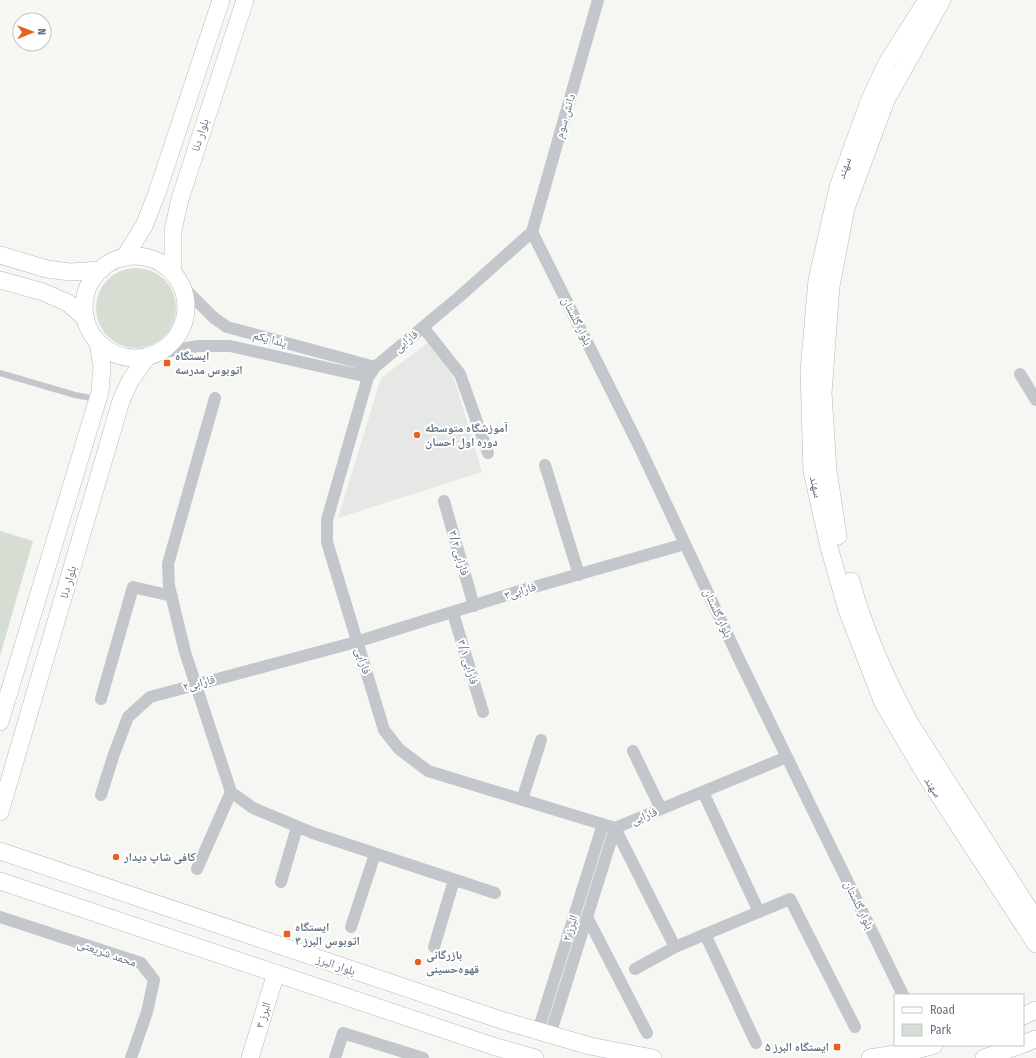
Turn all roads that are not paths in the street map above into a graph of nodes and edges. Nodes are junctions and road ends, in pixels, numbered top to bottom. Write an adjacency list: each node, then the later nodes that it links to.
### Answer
1 (221, 0): 8 (main road, بلوار دنا)
2 (245, 0): 10 (main road, بلوار دنا)
3 (598, 0): 6 (street, دانش سوم)
4 (927, 0): 61 (main road, سهند)
5 (942, 0): 58 (main road, سهند)
6 (532, 232): 13 (street, فارابی); 25 (street, بلوار گلستان)
7 (0, 255): 9 (main road)
8 (124, 258): 9 (main road); 10 (main road)
9 (101, 270): 12 (main road)
10 (177, 278): 15 (main road); 16 (street, یلدا یکم)
11 (0, 280): 12 (main road)
12 (86, 319): 14 (main road)
13 (423, 327): 16 (street, فارابی); 22 (street)
14 (98, 342): 15 (main road); 20 (main road, بلوار دنا)
15 (153, 355): 16 (street, یلدا یکم); 43 (main road, بلوار دنا)
16 (371, 372): 30 (street, فارابی)
17 (0, 373): 20 (lane)
18 (1020, 374): 21 (street)
19 (215, 398): 27 (street)
20 (98, 400): 34 (main road, بلوار دنا)
21 (1036, 400)
22 (488, 453)
23 (544, 465): 26 (street)
24 (444, 501): 28 (street, فارابی ۳/۲)
25 (685, 544): 26 (street, فارابی۳); 37 (street, بلوار گلستان)
26 (578, 575): 28 (street, فارابی۳)
27 (172, 596): 31 (street); 32 (street)
28 (474, 606): 29 (street, فارابی۳)
29 (453, 613): 30 (street, فارابی۳); 33 (street, فارابی ۳/۱)
30 (356, 642): 31 (street, فارابی۲); 41 (street, فارابی)
31 (196, 684): 38 (street); 40 (street, فارابی۲)
32 (101, 699)
33 (483, 712)
34 (0, 722)
35 (541, 740): 41 (street)
36 (634, 750): 42 (street)
37 (787, 757): 39 (street, فارابی); 66 (street, بلوار گلستان)
38 (231, 792): 45 (street); 50 (street)
39 (703, 792): 42 (street, فارابی); 55 (street)
40 (101, 795)
41 (522, 800): 44 (street, فارابی)
42 (661, 809): 46 (street, فارابی)
43 (0, 812)
44 (603, 824): 46 (street, فارابی); 70 (street, البرز ۲)
45 (297, 827): 48 (street); 53 (street)
46 (615, 828): 57 (street, البرز ۲); 62 (street)
47 (0, 851): 49 (main road, بلوار البرز)
48 (375, 854): 51 (street); 59 (street)
49 (21, 858): 52 (main road); 70 (main road, بلوار البرز)
50 (197, 869)
51 (454, 880): 54 (street); 63 (street)
52 (5, 882): 65 (main road)
53 (281, 882)
54 (495, 893)
55 (759, 912): 60 (street); 69 (street)
56 (0, 917): 77 (street, محمد شریعتی)
57 (587, 917): 70 (street, البرز ۲); 71 (street)
58 (1036, 920)
59 (351, 927)
60 (705, 934): 62 (street); 73 (street)
61 (1036, 944)
62 (675, 946): 64 (street)
63 (434, 947)
64 (635, 969)
65 (276, 973): 78 (main road, البرز ۳); 81 (main road)
66 (903, 994)
67 (1036, 1010): 68 (main road)
68 (1024, 1016)
69 (855, 1027)
70 (544, 1033): 82 (main road, بلوار البرز)
71 (647, 1033)
72 (1036, 1039): 74 (main road)
73 (756, 1043)
74 (1024, 1044)
75 (930, 1046): 83 (main road)
76 (1019, 1046): 84 (main road)
77 (131, 1058)
78 (250, 1058)
79 (335, 1058): 80 (street)
80 (423, 1058)
81 (535, 1058)
82 (653, 1058)
83 (870, 1058)
84 (984, 1058)

